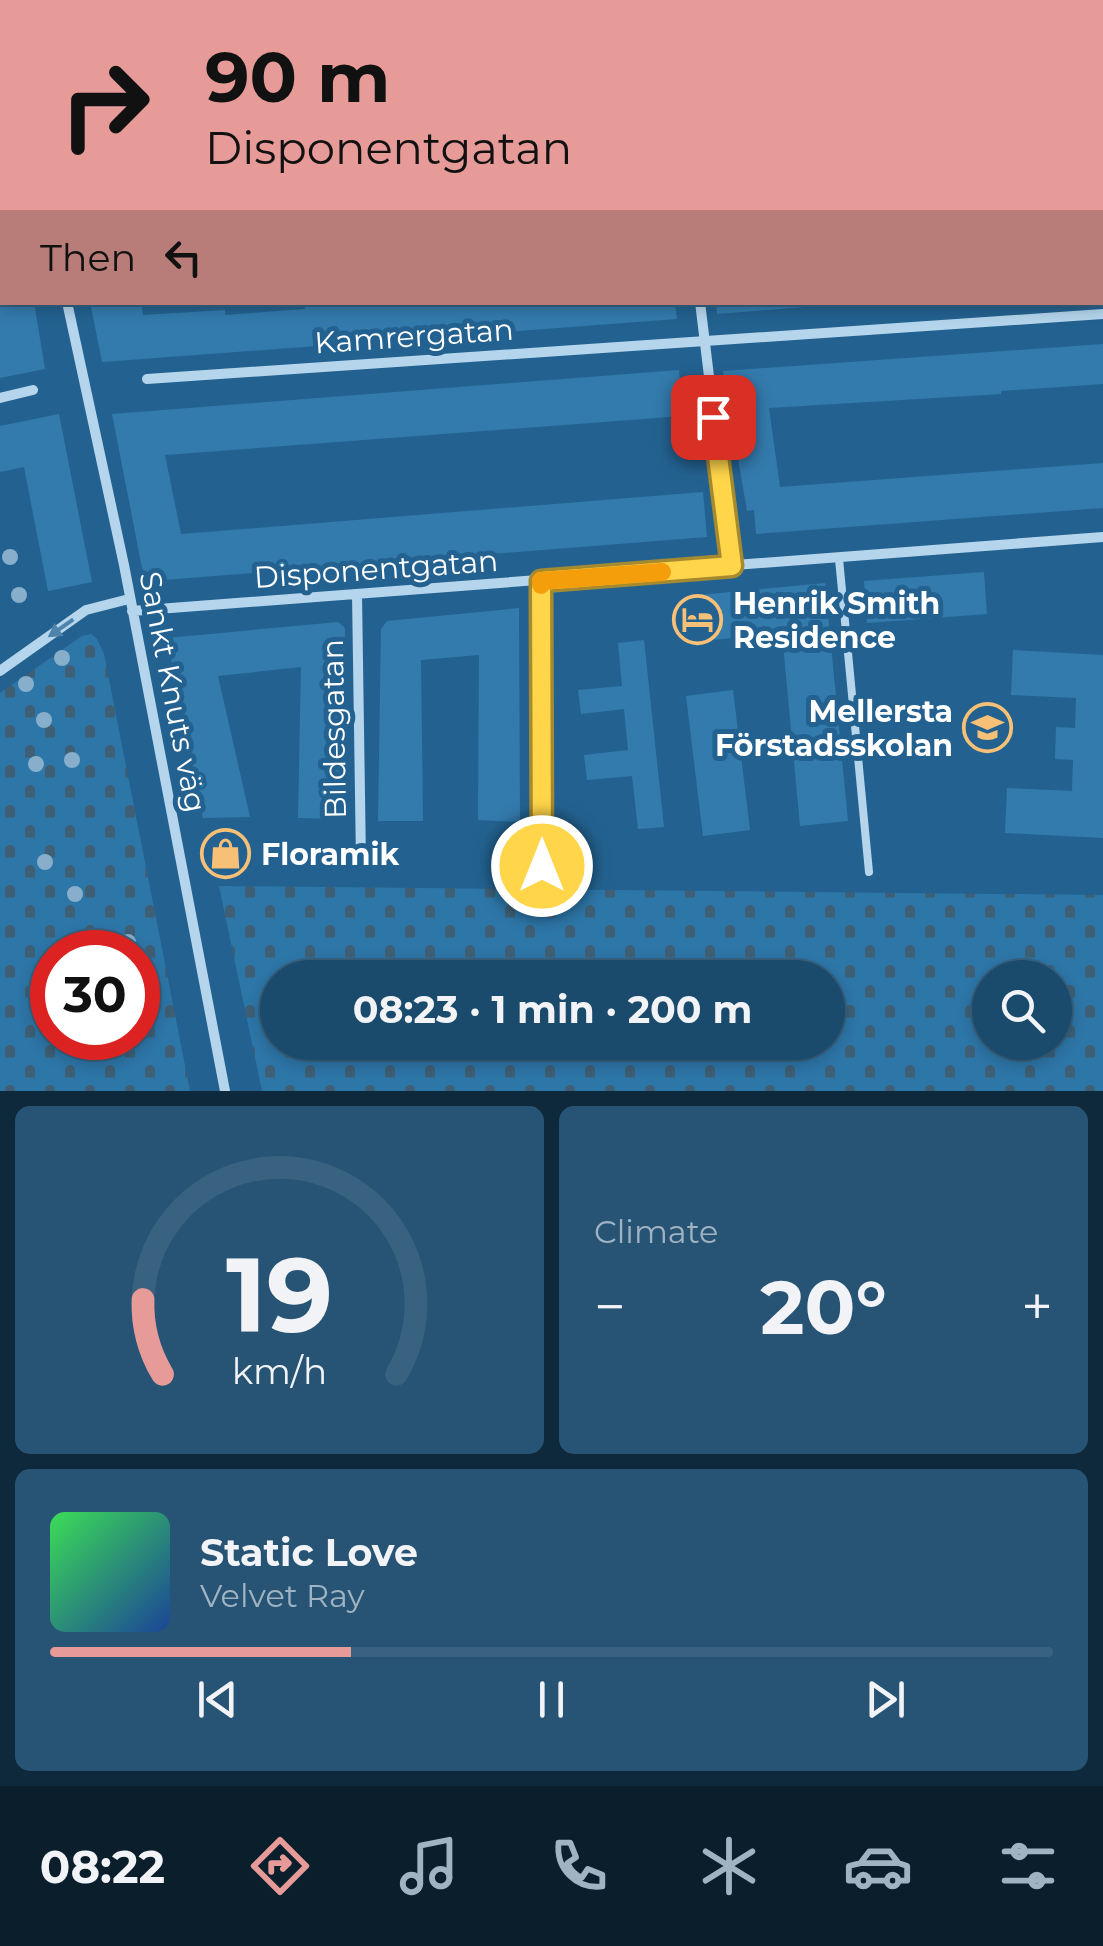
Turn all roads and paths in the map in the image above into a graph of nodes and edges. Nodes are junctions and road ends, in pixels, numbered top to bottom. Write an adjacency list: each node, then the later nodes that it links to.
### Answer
1 (68, 305): 13 (street, Sankt Knuts väg)
2 (700, 305): 4 (street)
3 (1103, 314): 4 (street, Kamrergatan)
4 (704, 342): 5 (street, Kamrergatan); 10 (street)
5 (147, 379)
6 (33, 390): 7 (street)
7 (0, 398)
8 (1103, 538): 9 (street, Disponentgatan)
9 (838, 559): 10 (street, Disponentgatan); 18 (lane)
10 (732, 566): 11 (street, Disponentgatan)
11 (541, 581): 12 (street, Disponentgatan); 17 (street)
12 (356, 594): 14 (street, Disponentgatan); 16 (street, Bildesgatan)
13 (129, 599): 14 (street, Sankt Knuts väg); 15 (street, one-way to 15)
14 (132, 612): 19 (street, Sankt Knuts väg)
15 (0, 670)
16 (362, 862)
17 (542, 866)
18 (869, 872)
19 (226, 1091)

